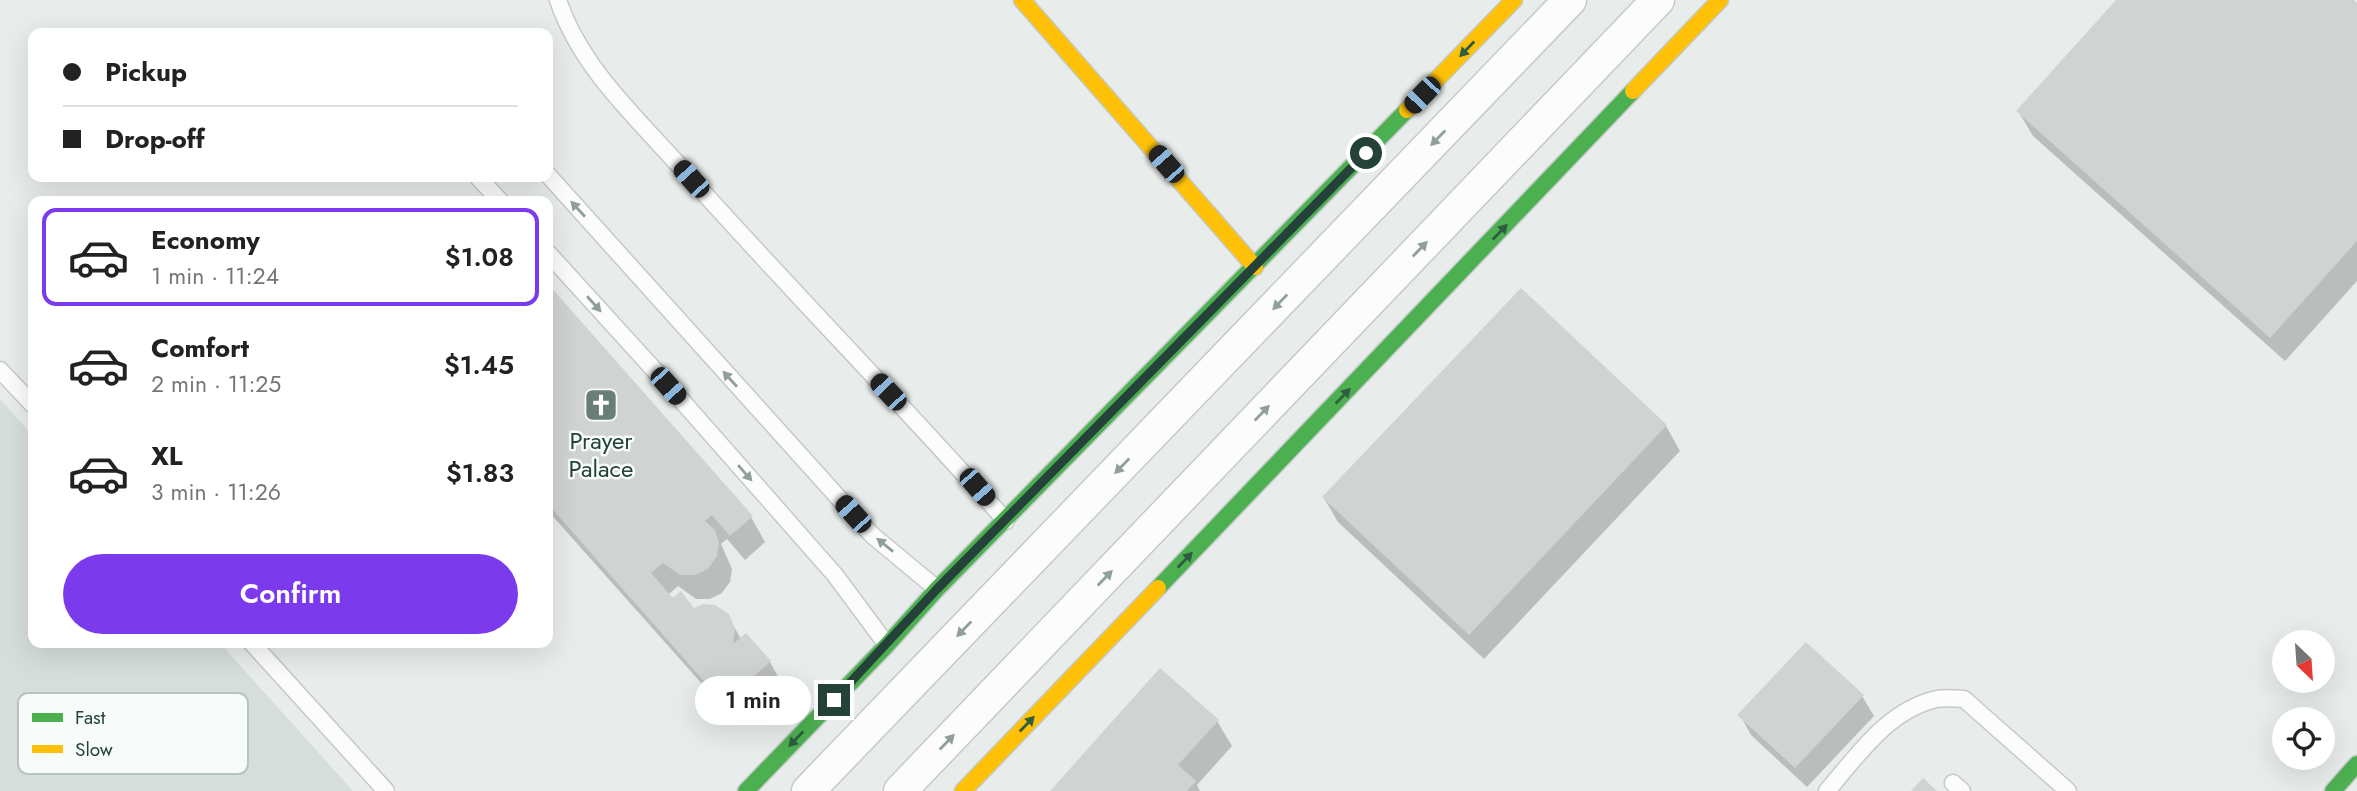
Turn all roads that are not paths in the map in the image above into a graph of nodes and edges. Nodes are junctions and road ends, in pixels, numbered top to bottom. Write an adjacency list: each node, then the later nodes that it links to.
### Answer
1 (558, 0): 14 (lane)
2 (1022, 0): 11 (street)
3 (1514, 0): 11 (street, one-way to 11)
4 (1570, 0): 21 (street, one-way to 21)
5 (1658, 0): 22 (street, one-way to 5)
6 (1720, 0): 23 (street, one-way to 6)
7 (553, 181): 15 (lane, one-way to 7)
8 (483, 182): 9 (lane)
9 (495, 196)
10 (553, 259): 16 (lane, one-way to 16)
11 (1255, 267): 14 (street)
12 (0, 370): 13 (lane)
13 (28, 400)
14 (1006, 521): 15 (street)
15 (937, 589): 16 (street)
16 (887, 645): 20 (street, one-way to 20)
17 (256, 648): 19 (lane)
18 (2357, 764): 26 (street)
19 (386, 791)
20 (746, 791)
21 (808, 791)
22 (900, 791)
23 (963, 791)
24 (1827, 791): 25 (lane)
25 (2068, 791)
26 (2333, 791)

